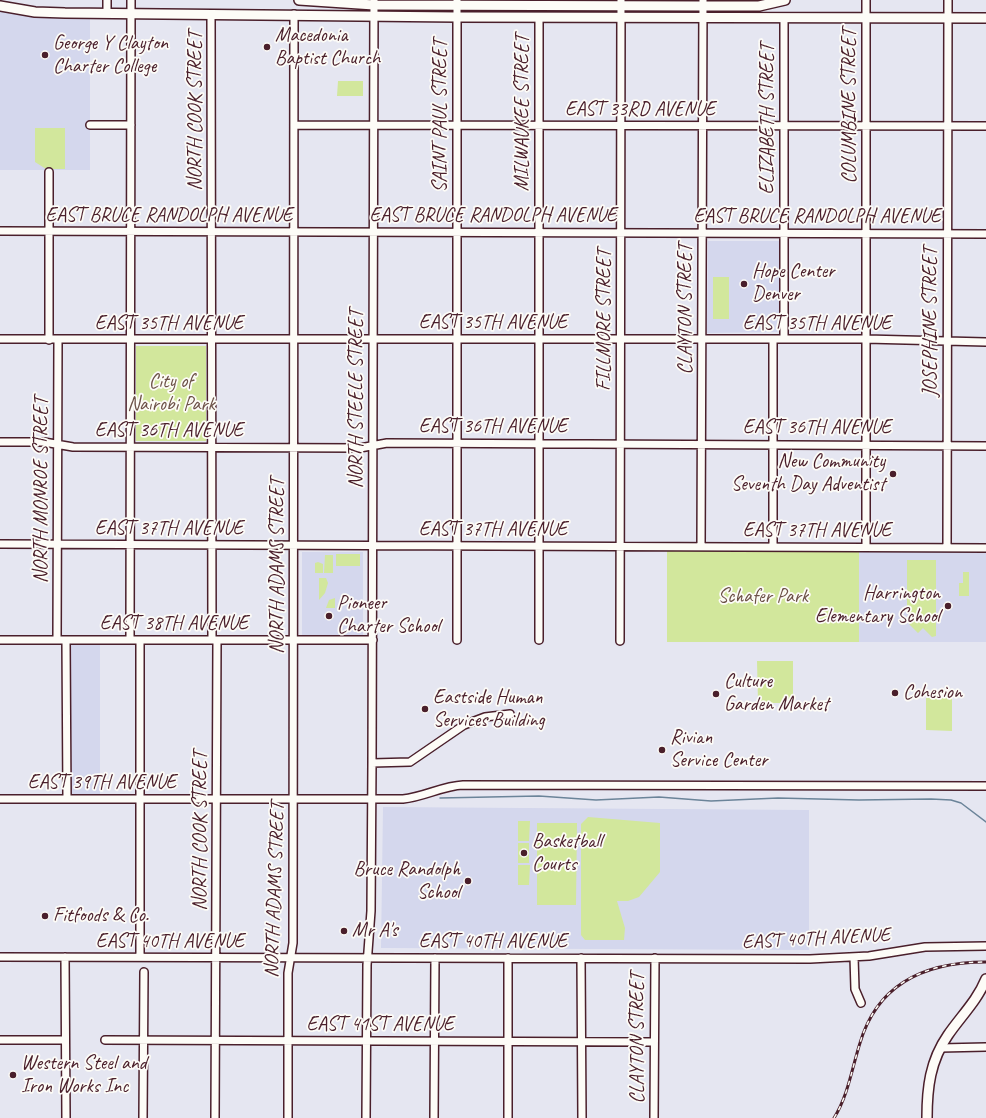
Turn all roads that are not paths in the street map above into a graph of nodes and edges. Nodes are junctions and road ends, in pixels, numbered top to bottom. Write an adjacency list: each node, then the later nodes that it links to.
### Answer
1 (106, 0): 13 (street)
2 (131, 0): 14 (street)
3 (299, 0): 7 (main road)
4 (785, 0): 11 (main road)
5 (866, 0): 23 (street, COLUMBINE STREET)
6 (948, 0): 24 (street, JOSEPHINE STREET)
7 (374, 2): 8 (main road); 17 (street, NORTH STEELE STREET)
8 (457, 3): 9 (main road); 18 (street, SAINT PAUL STREET)
9 (540, 3): 10 (main road)
10 (621, 3): 11 (main road); 20 (street, FILLMORE STREET)
11 (703, 3): 21 (street, CLAYTON STREET)
12 (0, 6): 13 (main road)
13 (106, 13): 14 (main road)
14 (131, 13): 15 (main road); 27 (street)
15 (211, 14): 16 (main road); 42 (street, NORTH COOK STREET)
16 (294, 14): 17 (main road); 28 (street, NORTH ADAMS STREET)
17 (374, 16): 18 (main road); 29 (street, NORTH STEELE STREET)
18 (457, 17): 19 (main road); 31 (street, SAINT PAUL STREET)
19 (539, 17): 20 (main road); 30 (street, MILWAUKEE STREET)
20 (621, 17): 21 (main road); 32 (street, FILLMORE STREET)
21 (702, 18): 22 (main road); 33 (street, CLAYTON STREET)
22 (784, 18): 23 (main road); 34 (street, ELIZABETH STREET)
23 (866, 18): 24 (main road); 35 (street, COLUMBINE STREET)
24 (948, 18): 25 (main road); 36 (street, JOSEPHINE STREET)
25 (986, 18)
26 (90, 125): 27 (street)
27 (131, 125): 41 (street)
28 (294, 125): 29 (street, EAST 33RD AVENUE); 43 (street, NORTH ADAMS STREET)
29 (374, 125): 31 (street, EAST 33RD AVENUE); 44 (street, NORTH STEELE STREET)
30 (538, 125): 31 (street, EAST 33RD AVENUE); 32 (street, EAST 33RD AVENUE); 46 (street, MILWAUKEE STREET)
31 (458, 126): 45 (street, SAINT PAUL STREET)
32 (621, 126): 33 (street, EAST 33RD AVENUE); 47 (street, FILLMORE STREET)
33 (702, 126): 34 (street, EAST 33RD AVENUE); 48 (street, CLAYTON STREET)
34 (784, 126): 35 (street, EAST 33RD AVENUE); 49 (street, ELIZABETH STREET)
35 (866, 126): 36 (street, EAST 33RD AVENUE); 50 (street, COLUMBINE STREET)
36 (948, 126): 37 (street, EAST 33RD AVENUE); 51 (street, JOSEPHINE STREET)
37 (986, 126)
38 (49, 172): 40 (street)
39 (0, 231): 40 (street, EAST BRUCE RANDOLPH AVENUE)
40 (49, 231): 41 (street, EAST BRUCE RANDOLPH AVENUE); 62 (street)
41 (131, 232): 42 (street, EAST BRUCE RANDOLPH AVENUE); 64 (street)
42 (212, 232): 43 (street, EAST BRUCE RANDOLPH AVENUE); 65 (street, NORTH COOK STREET)
43 (294, 232): 44 (street, EAST BRUCE RANDOLPH AVENUE); 66 (street, NORTH ADAMS STREET)
44 (374, 232): 45 (street, EAST BRUCE RANDOLPH AVENUE); 53 (street, NORTH STEELE STREET)
45 (457, 232): 46 (street, EAST BRUCE RANDOLPH AVENUE); 55 (street, SAINT PAUL STREET)
46 (538, 232): 47 (street, EAST BRUCE RANDOLPH AVENUE); 56 (street, MILWAUKEE STREET)
47 (620, 232): 48 (street, EAST BRUCE RANDOLPH AVENUE); 57 (street, FILLMORE STREET)
48 (702, 233): 49 (street, EAST BRUCE RANDOLPH AVENUE); 58 (street, CLAYTON STREET)
49 (784, 233): 50 (street, EAST BRUCE RANDOLPH AVENUE); 60 (street, ELIZABETH STREET)
50 (866, 233): 51 (street, EAST BRUCE RANDOLPH AVENUE); 61 (street, COLUMBINE STREET)
51 (947, 233): 52 (street, EAST BRUCE RANDOLPH AVENUE); 67 (street, JOSEPHINE STREET)
52 (986, 234)
53 (374, 338): 55 (street, EAST 35TH AVENUE); 66 (street, EAST 35TH AVENUE); 77 (street, NORTH STEELE STREET)
54 (0, 339): 62 (street, EAST 35TH AVENUE)
55 (457, 339): 56 (street, EAST 35TH AVENUE); 70 (street, SAINT PAUL STREET)
56 (539, 339): 57 (street, EAST 35TH AVENUE); 71 (street, MILWAUKEE STREET)
57 (622, 339): 58 (street, EAST 35TH AVENUE); 72 (street, FILLMORE STREET)
58 (701, 339): 59 (street, EAST 35TH AVENUE); 73 (street, CLAYTON STREET)
59 (773, 339): 60 (street, EAST 35TH AVENUE); 74 (street)
60 (784, 339): 61 (street, EAST 35TH AVENUE)
61 (866, 339): 67 (street, EAST 35TH AVENUE); 75 (street, COLUMBINE STREET)
62 (49, 340): 63 (street, EAST 35TH AVENUE)
63 (58, 340): 64 (street, EAST 35TH AVENUE); 76 (street, NORTH MONROE STREET)
64 (131, 340): 65 (street, EAST 35TH AVENUE); 82 (street)
65 (212, 340): 66 (street, EAST 35TH AVENUE); 80 (street, NORTH COOK STREET)
66 (294, 340): 81 (street, NORTH ADAMS STREET)
67 (947, 341): 68 (street, EAST 35TH AVENUE); 78 (street, JOSEPHINE STREET)
68 (986, 342)
69 (0, 442): 76 (street, EAST 36TH AVENUE)
70 (457, 443): 71 (street, EAST 36TH AVENUE); 77 (street, EAST 36TH AVENUE); 89 (street, SAINT PAUL STREET)
71 (538, 443): 72 (street, EAST 36TH AVENUE); 90 (street, MILWAUKEE STREET)
72 (621, 443): 73 (street, EAST 36TH AVENUE); 91 (street, FILLMORE STREET)
73 (701, 444): 74 (street, EAST 36TH AVENUE); 92 (street, CLAYTON STREET)
74 (773, 444): 75 (street, EAST 36TH AVENUE); 93 (street)
75 (866, 444): 78 (street, EAST 36TH AVENUE); 94 (street, COLUMBINE STREET)
76 (58, 445): 82 (street, EAST 36TH AVENUE); 84 (street, NORTH MONROE STREET)
77 (372, 445): 81 (street, EAST 36TH AVENUE); 88 (street, NORTH STEELE STREET)
78 (947, 445): 79 (street, EAST 36TH AVENUE); 95 (street, JOSEPHINE STREET)
79 (986, 446)
80 (212, 447): 81 (street, EAST 36TH AVENUE); 82 (street, EAST 36TH AVENUE); 86 (street, NORTH COOK STREET)
81 (294, 447): 87 (street, NORTH ADAMS STREET)
82 (131, 448): 85 (street)
83 (0, 544): 84 (street, EAST 37TH AVENUE)
84 (57, 544): 85 (street, EAST 37TH AVENUE); 98 (street, NORTH MONROE STREET)
85 (130, 544): 86 (street, EAST 37TH AVENUE); 100 (street)
86 (212, 545): 87 (street, EAST 37TH AVENUE); 102 (street, NORTH COOK STREET)
87 (294, 546): 88 (street, EAST 37TH AVENUE); 103 (street, NORTH ADAMS STREET)
88 (372, 546): 89 (street, EAST 37TH AVENUE); 104 (street, NORTH STEELE STREET)
89 (457, 546): 90 (street, EAST 37TH AVENUE); 105 (street, SAINT PAUL STREET)
90 (538, 546): 91 (street, EAST 37TH AVENUE); 106 (street, MILWAUKEE STREET)
91 (621, 546): 92 (street, EAST 37TH AVENUE); 107 (street, FILLMORE STREET)
92 (701, 547): 93 (street, EAST 37TH AVENUE)
93 (773, 547): 94 (street, EAST 37TH AVENUE)
94 (866, 547): 95 (street, EAST 37TH AVENUE)
95 (947, 548): 96 (street, EAST 37TH AVENUE)
96 (986, 548)
97 (0, 640): 98 (street, EAST 38TH AVENUE)
98 (57, 640): 99 (street, EAST 38TH AVENUE)
99 (66, 640): 100 (street, EAST 38TH AVENUE); 113 (street)
100 (130, 640): 101 (street, EAST 38TH AVENUE)
101 (140, 640): 102 (street, EAST 38TH AVENUE); 111 (street)
102 (215, 640): 103 (street, EAST 38TH AVENUE); 114 (street, NORTH COOK STREET)
103 (294, 640): 104 (street, EAST 38TH AVENUE); 115 (street, NORTH ADAMS STREET)
104 (372, 640): 109 (street, NORTH STEELE STREET)
105 (457, 640)
106 (538, 640)
107 (620, 641)
108 (510, 714): 109 (street)
109 (372, 763): 116 (street, NORTH STEELE STREET)
110 (986, 786): 116 (street, EAST 39TH AVENUE)
111 (140, 798): 113 (street, EAST 39TH AVENUE); 114 (street, EAST 39TH AVENUE); 120 (street)
112 (0, 799): 113 (street, EAST 39TH AVENUE)
113 (67, 799)
114 (217, 799): 115 (street, EAST 39TH AVENUE); 121 (street, NORTH COOK STREET)
115 (294, 799): 116 (street, EAST 39TH AVENUE); 123 (street, NORTH ADAMS STREET)
116 (372, 802): 124 (street, NORTH STEELE STREET)
117 (986, 946): 122 (street, EAST 40TH AVENUE)
118 (0, 957): 119 (street, EAST 40TH AVENUE)
119 (65, 957): 120 (street, EAST 40TH AVENUE); 133 (street)
120 (140, 957): 121 (street, EAST 40TH AVENUE)
121 (216, 957): 123 (street, EAST 40TH AVENUE); 136 (street, NORTH COOK STREET)
122 (854, 957): 128 (street, EAST 40TH AVENUE); 131 (street)
123 (290, 958): 124 (street, EAST 40TH AVENUE); 137 (street, NORTH ADAMS STREET)
124 (367, 958): 125 (street, EAST 40TH AVENUE); 138 (street, NORTH STEELE STREET)
125 (435, 958): 126 (street, EAST 40TH AVENUE); 139 (street)
126 (508, 958): 127 (street, EAST 40TH AVENUE); 140 (street)
127 (581, 958): 128 (street, EAST 40TH AVENUE); 141 (street)
128 (655, 958): 142 (street, CLAYTON STREET)
129 (144, 972): 135 (street)
130 (986, 979): 144 (main road)
131 (861, 1002)
132 (0, 1040): 133 (street)
133 (65, 1040): 145 (street)
134 (105, 1040): 135 (street, EAST 41ST AVENUE)
135 (143, 1040): 136 (street, EAST 41ST AVENUE); 146 (street)
136 (215, 1041): 137 (street, EAST 41ST AVENUE); 147 (street, NORTH COOK STREET)
137 (288, 1041): 138 (street, EAST 41ST AVENUE); 148 (street, NORTH ADAMS STREET)
138 (366, 1041): 139 (street, EAST 41ST AVENUE); 149 (street, NORTH STEELE STREET)
139 (435, 1042): 140 (street, EAST 41ST AVENUE); 150 (street)
140 (508, 1042): 141 (street, EAST 41ST AVENUE); 151 (street)
141 (582, 1042): 142 (street, EAST 41ST AVENUE); 152 (street)
142 (654, 1042): 153 (street, CLAYTON STREET)
143 (986, 1047): 144 (street)
144 (940, 1048): 154 (main road)
145 (66, 1118)
146 (143, 1118)
147 (215, 1118)
148 (288, 1118)
149 (366, 1118)
150 (434, 1118)
151 (508, 1118)
152 (582, 1118)
153 (654, 1118)
154 (926, 1118)

